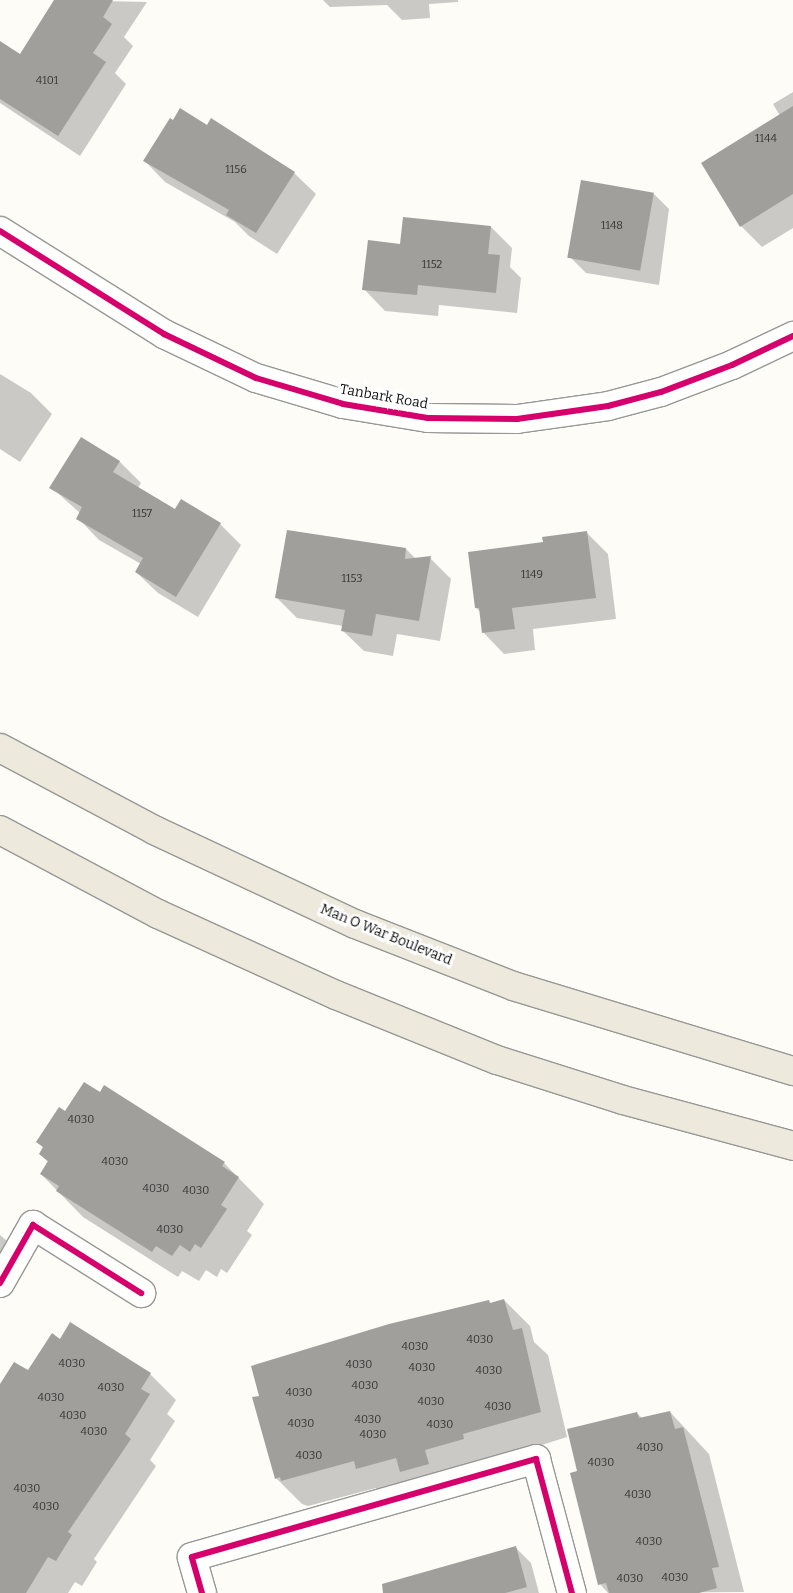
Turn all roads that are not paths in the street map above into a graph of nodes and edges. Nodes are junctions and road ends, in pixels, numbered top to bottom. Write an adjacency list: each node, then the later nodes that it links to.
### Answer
1 (0, 231): 2 (street, Tanbark Road)
2 (793, 336)
3 (0, 748): 5 (main road, Man O War Boulevard)
4 (0, 830): 6 (main road)
5 (793, 1071)
6 (793, 1146)
7 (0, 1283): 8 (street)
8 (141, 1293)
9 (202, 1593): 10 (street)
10 (572, 1593)

